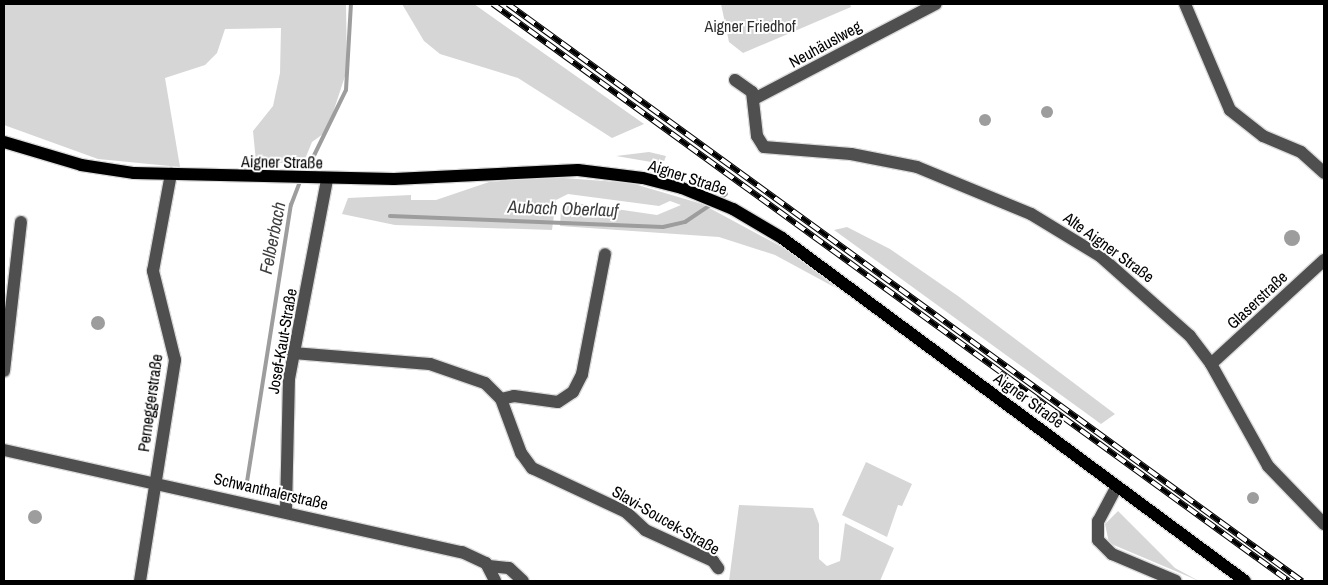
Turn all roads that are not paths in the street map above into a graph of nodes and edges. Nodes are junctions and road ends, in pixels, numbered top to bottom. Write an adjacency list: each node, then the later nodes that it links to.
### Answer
1 (936, 4): 4 (street, Neuhäuslweg)
2 (1185, 4): 7 (street)
3 (735, 80): 4 (street)
4 (754, 99): 13 (street, Alte Aigner Straße)
5 (4, 142): 6 (main road, Aigner Straße)
6 (170, 174): 8 (main road, Aigner Straße); 17 (street, Perneggerstraße)
7 (1324, 174)
8 (327, 179): 12 (street, Josef-Kaut-Straße); 18 (main road, Aigner Straße)
9 (21, 222): 14 (street)
10 (605, 254): 15 (street)
11 (1324, 260): 13 (street, Glaserstraße)
12 (293, 353): 15 (street, Slavi-Soucek-Straße); 19 (street, Josef-Kaut-Straße)
13 (1210, 364): 20 (street, Alte Aigner Straße)
14 (4, 371)
15 (500, 399): 22 (street, Slavi-Soucek-Straße)
16 (4, 450): 17 (street, Schwanthalerstraße)
17 (154, 481): 19 (street, Schwanthalerstraße); 23 (street, Perneggerstraße)
18 (1117, 486): 26 (street); 27 (main road, Aigner Straße)
19 (286, 510): 21 (street, Schwanthalerstraße)
20 (1324, 524)
21 (489, 566): 24 (street); 25 (street, Schwanthalerstraße)
22 (718, 568)
23 (140, 581)
24 (495, 581)
25 (523, 581)
26 (1176, 581)
27 (1245, 581)

